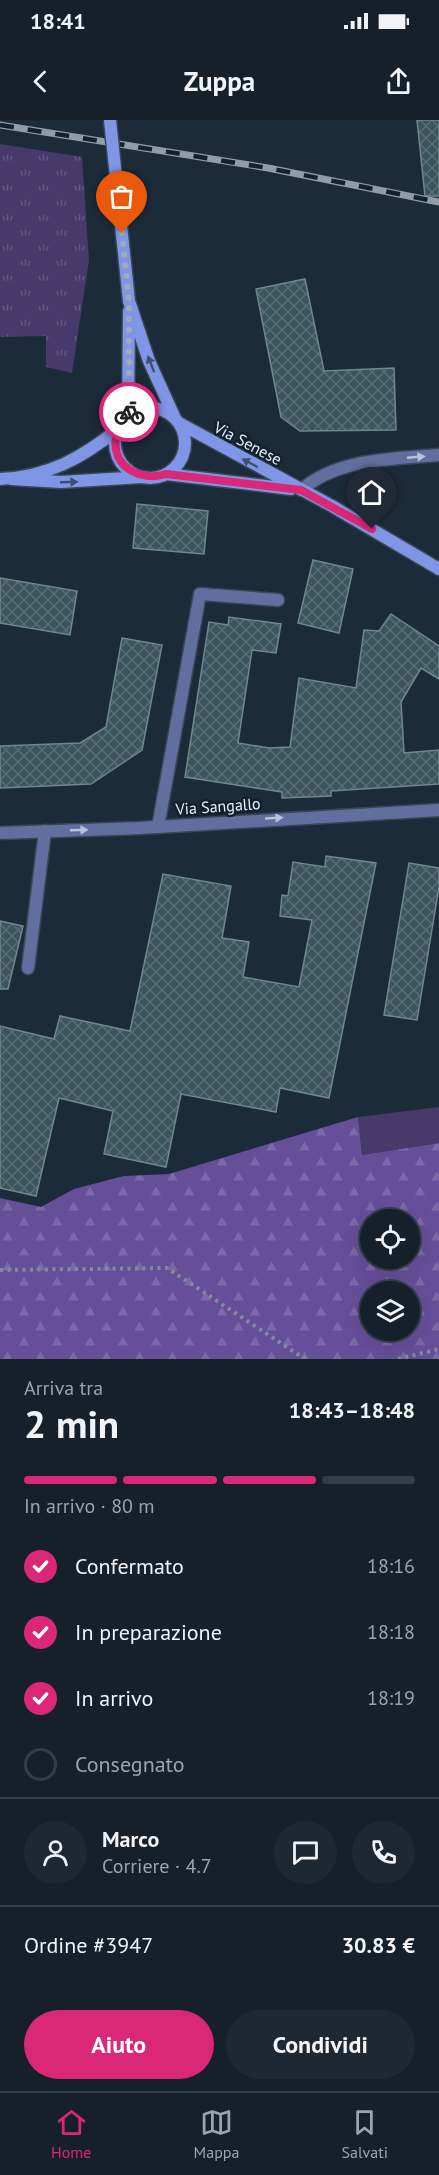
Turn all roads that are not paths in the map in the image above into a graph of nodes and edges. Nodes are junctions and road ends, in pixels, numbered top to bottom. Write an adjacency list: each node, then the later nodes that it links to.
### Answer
1 (110, 120): 2 (main road, bridge)
2 (129, 301): 3 (main road); 4 (main road, one-way to 2)
3 (128, 416): 4 (main road); 5 (main road)
4 (177, 420): 7 (main road); 10 (main road, Via Senese, one-way to 4)
5 (118, 429): 8 (main road); 9 (main road)
6 (439, 454): 10 (street, one-way to 6)
7 (166, 474): 8 (main road); 10 (main road, Via Senese)
8 (144, 477): 9 (main road, one-way to 8)
9 (6, 479)
10 (301, 490): 11 (main road, Via Senese)
11 (439, 569)
12 (278, 600): 14 (street)
13 (439, 810): 14 (street, Via Sangallo, one-way to 13)
14 (158, 827): 15 (street, Via Sangallo, one-way to 14)
15 (45, 831): 16 (street, Via Sangallo); 17 (street)
16 (0, 832)
17 (28, 968)

